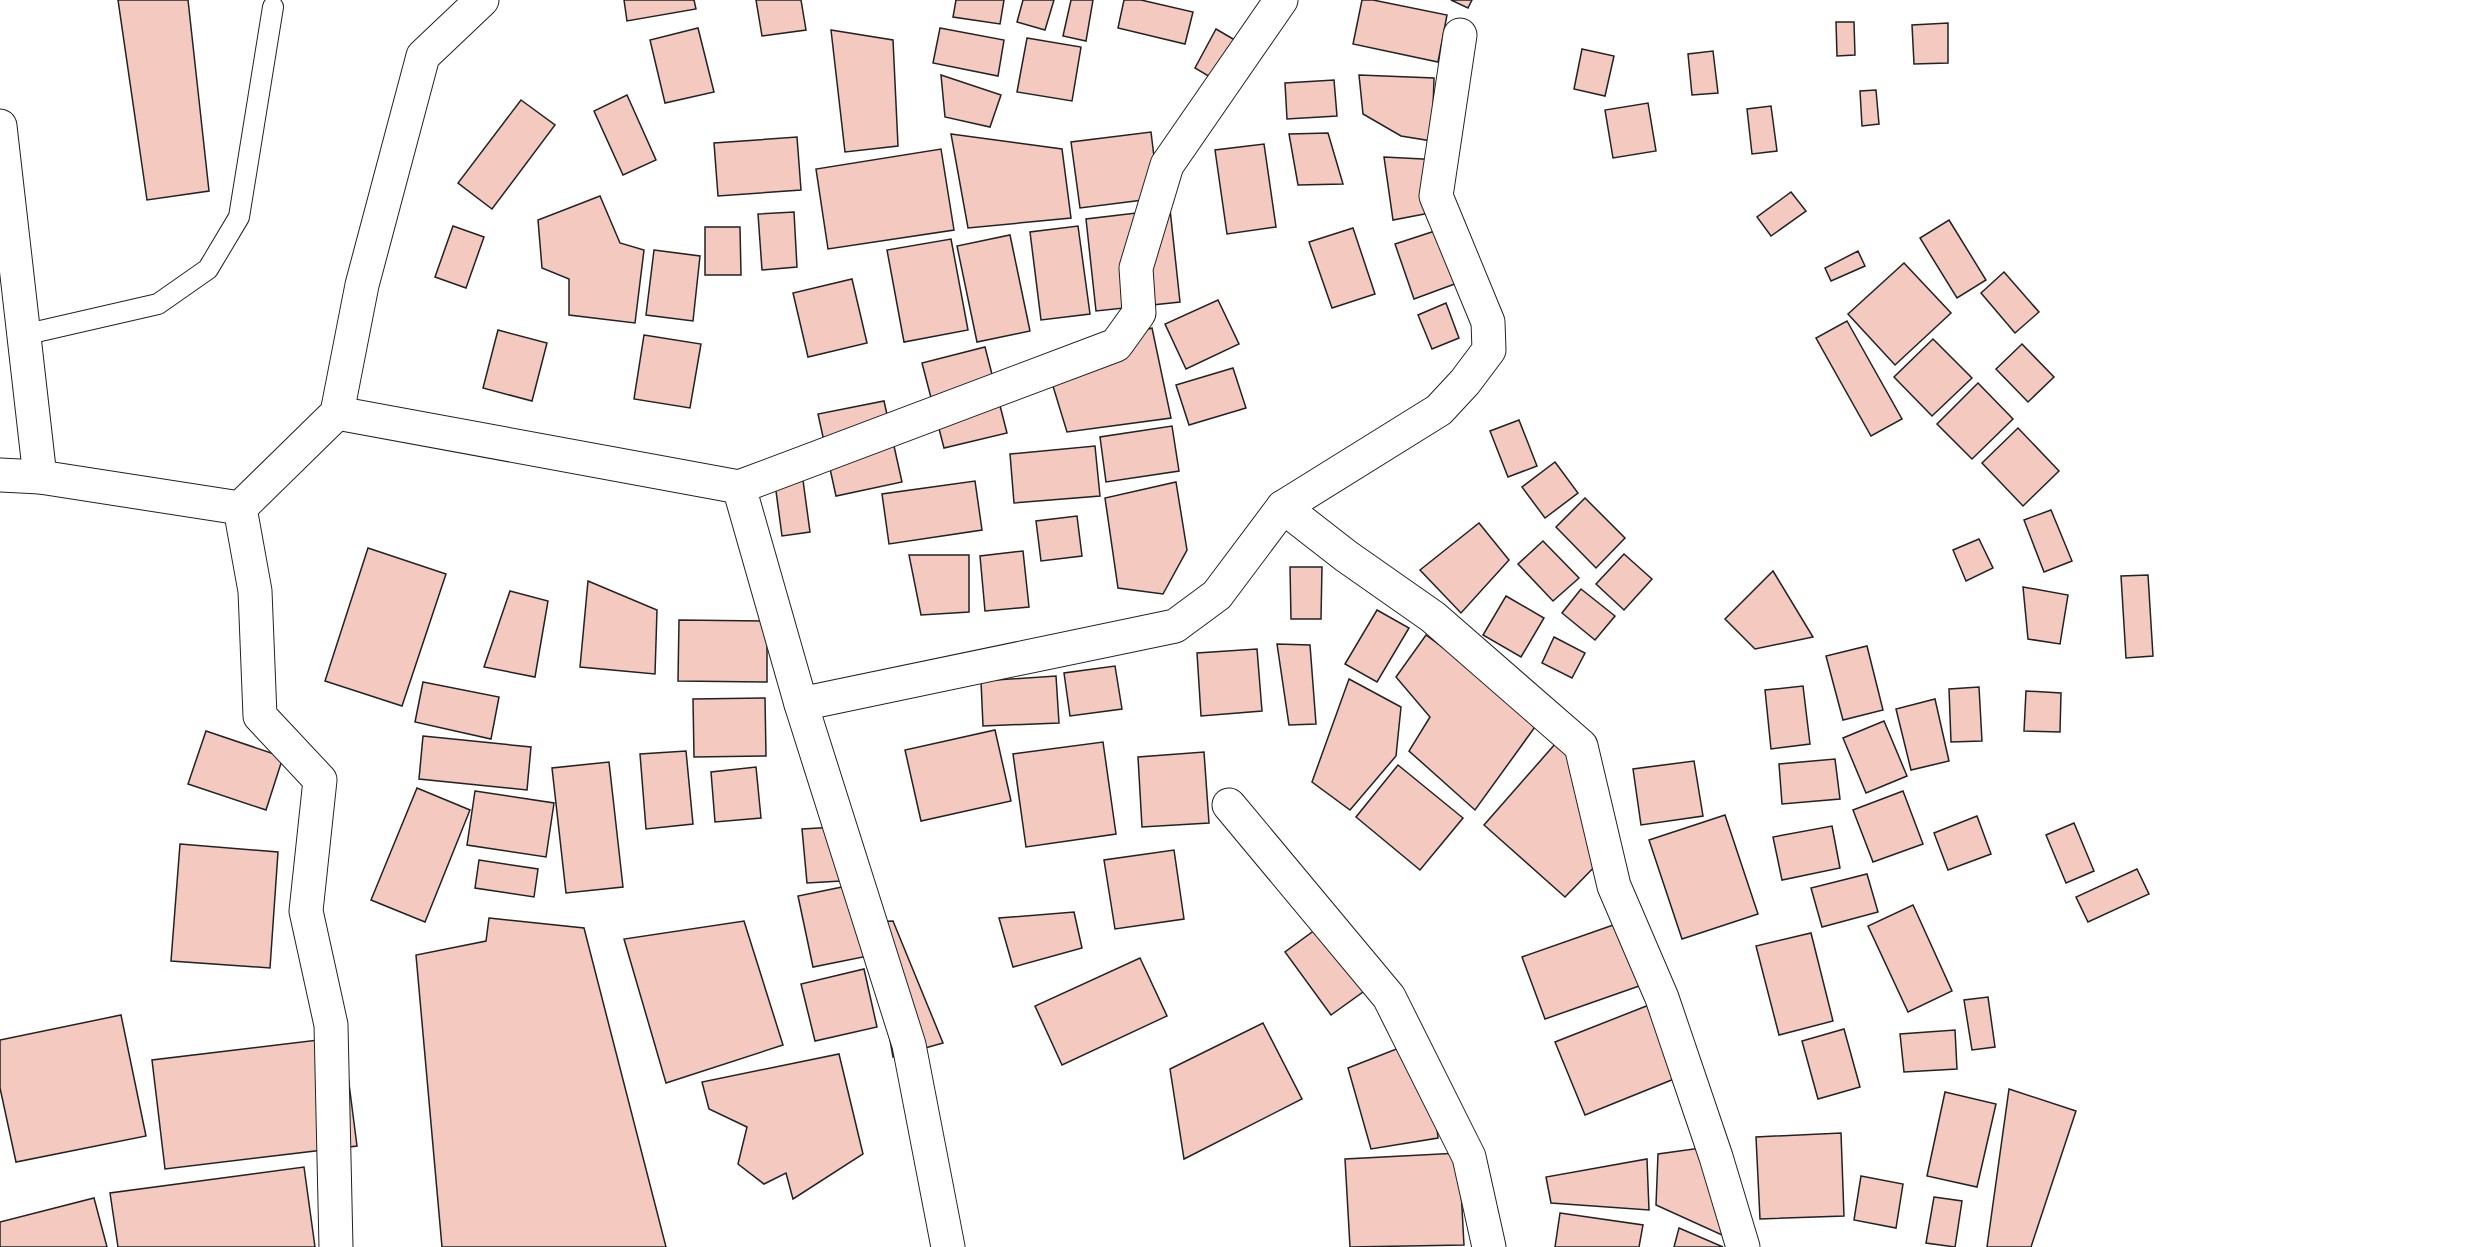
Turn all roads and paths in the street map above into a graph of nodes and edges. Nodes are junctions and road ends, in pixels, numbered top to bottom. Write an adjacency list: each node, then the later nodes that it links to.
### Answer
1 (482, 0): 7 (street)
2 (1281, 0): 10 (street)
3 (273, 7): 6 (lane)
4 (1460, 35): 11 (street)
5 (0, 126): 6 (street)
6 (23, 334): 9 (street)
7 (337, 413): 10 (street); 12 (street)
8 (0, 475): 9 (street)
9 (40, 477): 12 (street)
10 (739, 487): 13 (street)
11 (1283, 507): 13 (street); 18 (street)
12 (240, 508): 15 (street)
13 (801, 704): 16 (street)
14 (1229, 805): 17 (street)
15 (336, 1247)
16 (948, 1247)
17 (1489, 1247)
18 (1743, 1247)

